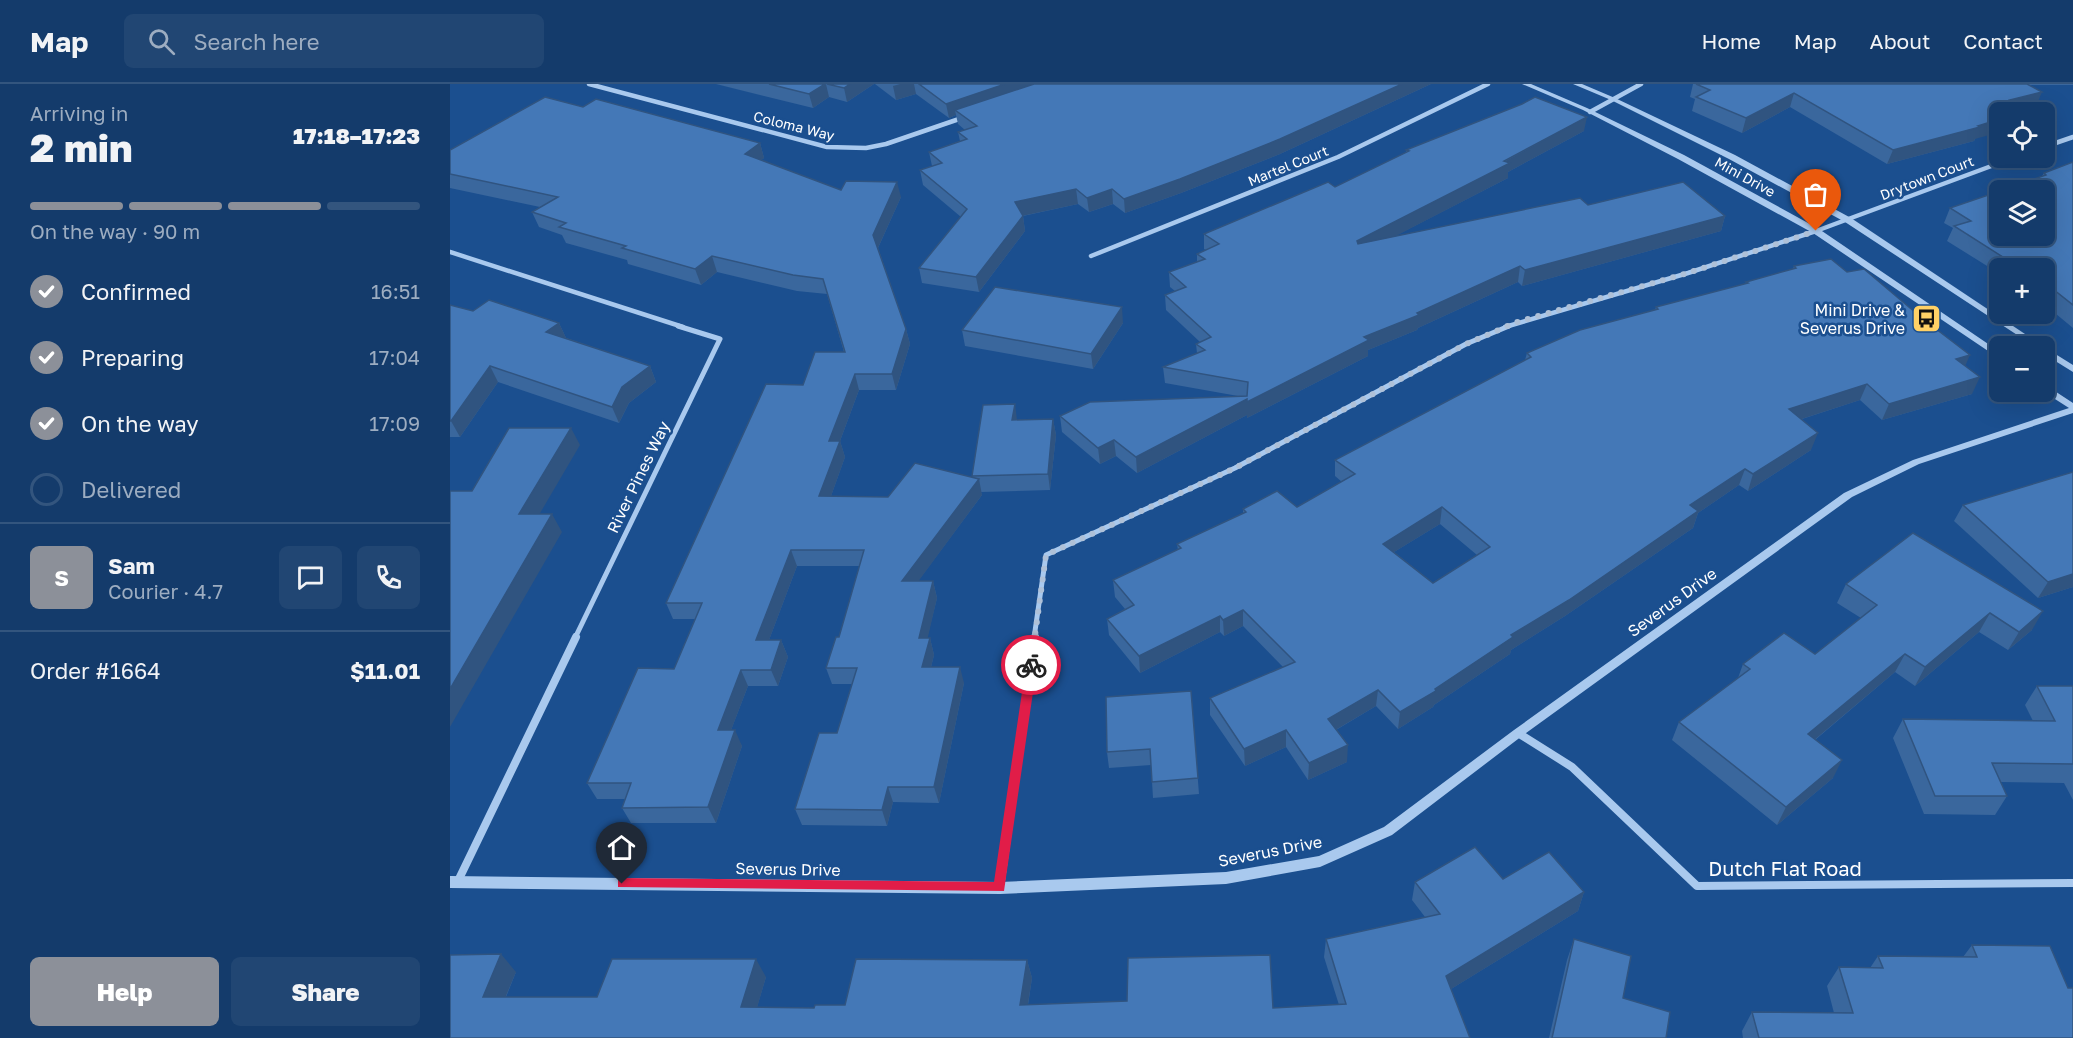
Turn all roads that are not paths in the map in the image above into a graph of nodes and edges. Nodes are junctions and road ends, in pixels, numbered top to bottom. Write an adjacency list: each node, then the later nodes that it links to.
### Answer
1 (589, 84): 8 (street, Coloma Way)
2 (1488, 84): 15 (street, Martel Court)
3 (1525, 84): 7 (street, Mini Drive)
4 (1576, 84): 6 (street, Mini Drive)
5 (1641, 84): 6 (street)
6 (1613, 99): 7 (street); 12 (street, Mini Drive)
7 (1590, 112): 13 (street, Mini Drive)
8 (974, 115)
9 (2073, 137): 10 (street)
10 (2055, 143)
11 (1989, 167): 12 (street, Drytown Court)
12 (1848, 220): 13 (street, Drytown Court); 16 (street, Mini Drive)
13 (1816, 231): 17 (street, Mini Drive); 25 (street, Drytown Court)
14 (450, 252): 23 (street, River Pines Way)
15 (1091, 256)
16 (2024, 336)
17 (1989, 349)
18 (2055, 357): 19 (street)
19 (2073, 369)
20 (2055, 395): 21 (street)
21 (2073, 409): 22 (street, Severus Drive)
22 (1518, 733): 24 (street, Dutch Flat Road); 25 (street, Severus Drive)
23 (454, 882): 25 (street, Severus Drive)
24 (2073, 884)
25 (1000, 888)

